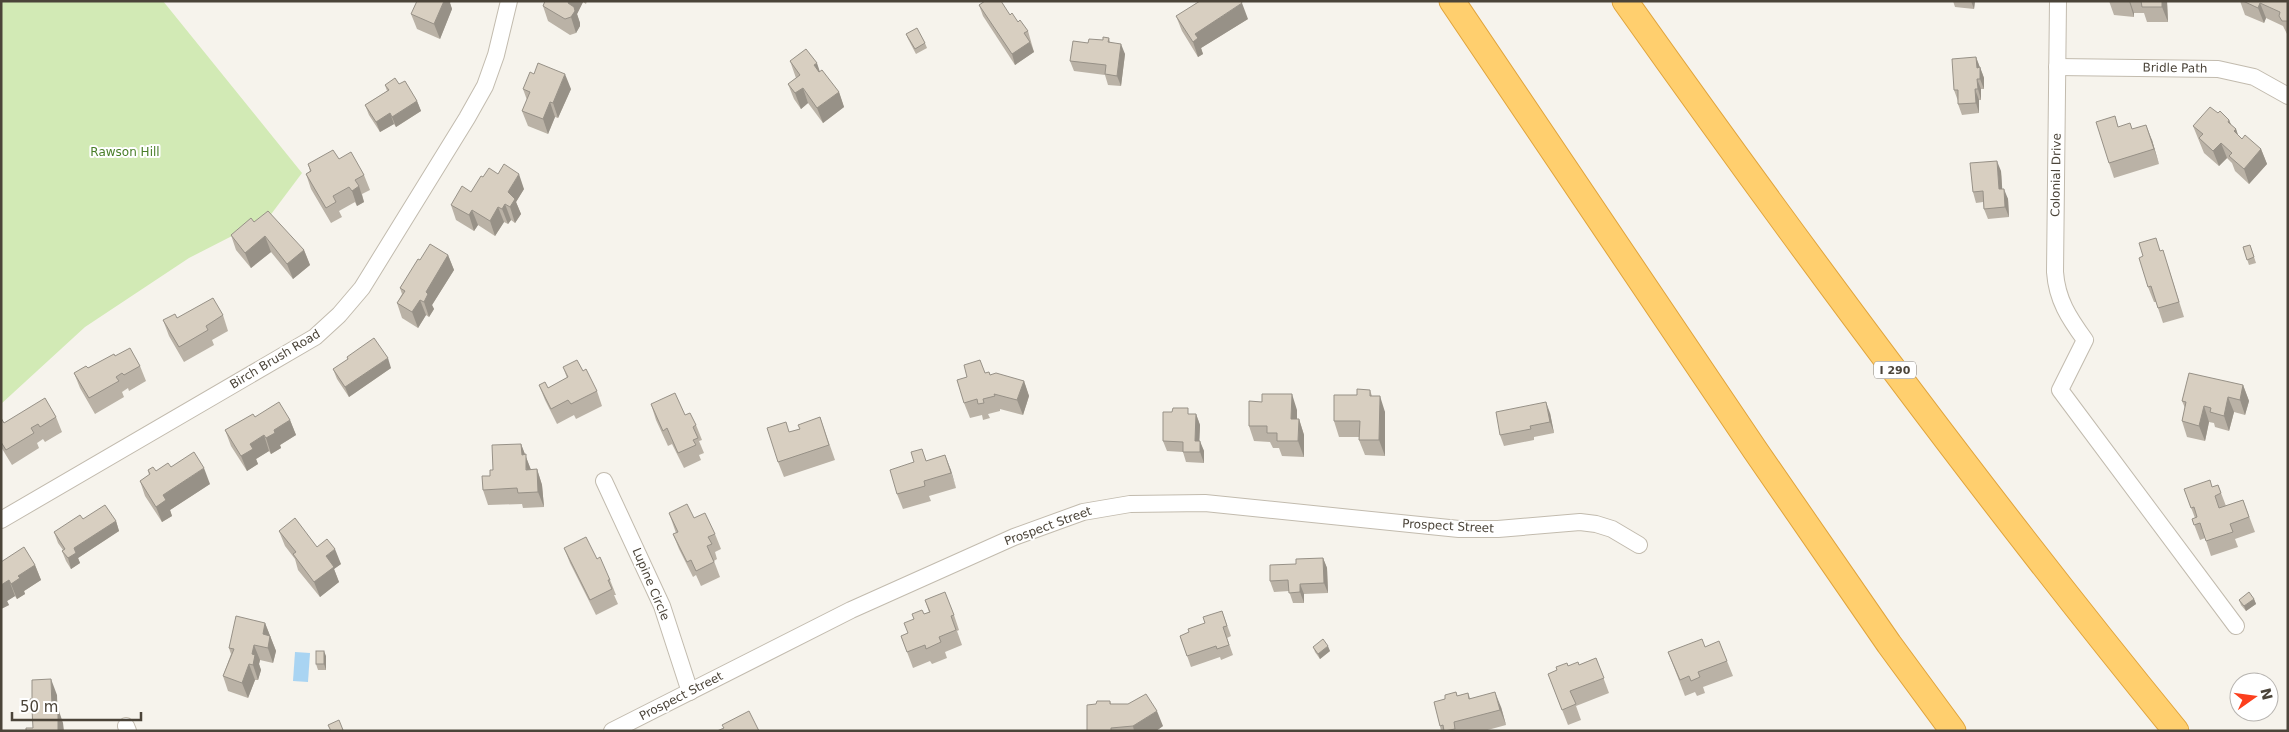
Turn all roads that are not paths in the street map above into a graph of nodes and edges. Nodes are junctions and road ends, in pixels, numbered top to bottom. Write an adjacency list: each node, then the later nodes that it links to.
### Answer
1 (508, 1): 8 (street, Birch Brush Road)
2 (1452, 1): 13 (highway)
3 (1625, 1): 14 (highway, I 290)
4 (2058, 1): 5 (street, Colonial Drive)
5 (2057, 67): 6 (street, Bridle Path); 10 (street, Colonial Drive)
6 (2288, 96)
7 (604, 481): 11 (street, Lupine Circle)
8 (1, 520)
9 (1639, 545): 11 (street, Prospect Street)
10 (2236, 626)
11 (690, 692): 12 (street, Prospect Street)
12 (612, 731)
13 (1953, 731)
14 (2176, 731)

